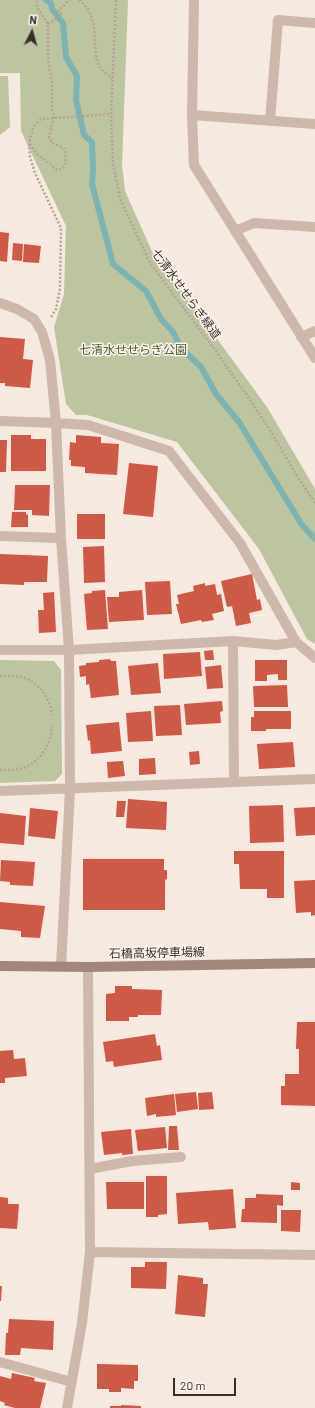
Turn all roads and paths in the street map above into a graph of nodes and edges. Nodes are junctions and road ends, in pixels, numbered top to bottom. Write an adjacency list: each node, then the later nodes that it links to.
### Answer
1 (37, 0): 7 (path)
2 (69, 0): 7 (path)
3 (79, 0): 8 (path)
4 (116, 0): 8 (path, 七清水せせらぎ緑道)
5 (194, 0): 10 (street)
6 (315, 23): 12 (street)
7 (48, 24): 11 (path)
8 (112, 79): 9 (path, 七清水せせらぎ緑道)
9 (111, 114): 11 (path); 24 (path, 七清水せせらぎ緑道)
10 (192, 115): 12 (street); 16 (street)
11 (54, 117): 14 (path); 14 (path)
12 (270, 121): 13 (street)
13 (315, 124)
14 (29, 144): 19 (path)
15 (315, 227): 16 (street)
16 (235, 231): 20 (street)
17 (0, 303): 19 (street)
18 (315, 331): 20 (street)
19 (42, 332): 23 (street)
20 (301, 337): 21 (street)
21 (315, 358)
22 (0, 422): 23 (street)
23 (56, 423): 26 (street); 28 (street)
24 (315, 503)
25 (0, 536): 26 (street)
26 (61, 538): 30 (street)
27 (234, 642): 28 (street); 30 (street); 37 (street)
28 (296, 642): 31 (street)
29 (0, 650): 30 (street)
30 (69, 650): 38 (street)
31 (315, 658)
32 (0, 676): 33 (path)
33 (52, 719)
34 (52, 724): 35 (path)
35 (0, 770)
36 (315, 779): 37 (street)
37 (234, 782): 38 (street)
38 (70, 789): 39 (street); 42 (street)
39 (0, 791)
40 (315, 963): 43 (main road, 石橋高坂停車場線)
41 (0, 966): 42 (main road, 石橋高坂停車場線)
42 (61, 966): 43 (main road, 石橋高坂停車場線)
43 (88, 967): 45 (street)
44 (181, 1157): 45 (street)
45 (90, 1170): 46 (street)
46 (90, 1252): 47 (street); 49 (street)
47 (315, 1255)
48 (0, 1362): 49 (street)
49 (72, 1382): 50 (street)
50 (67, 1408)

